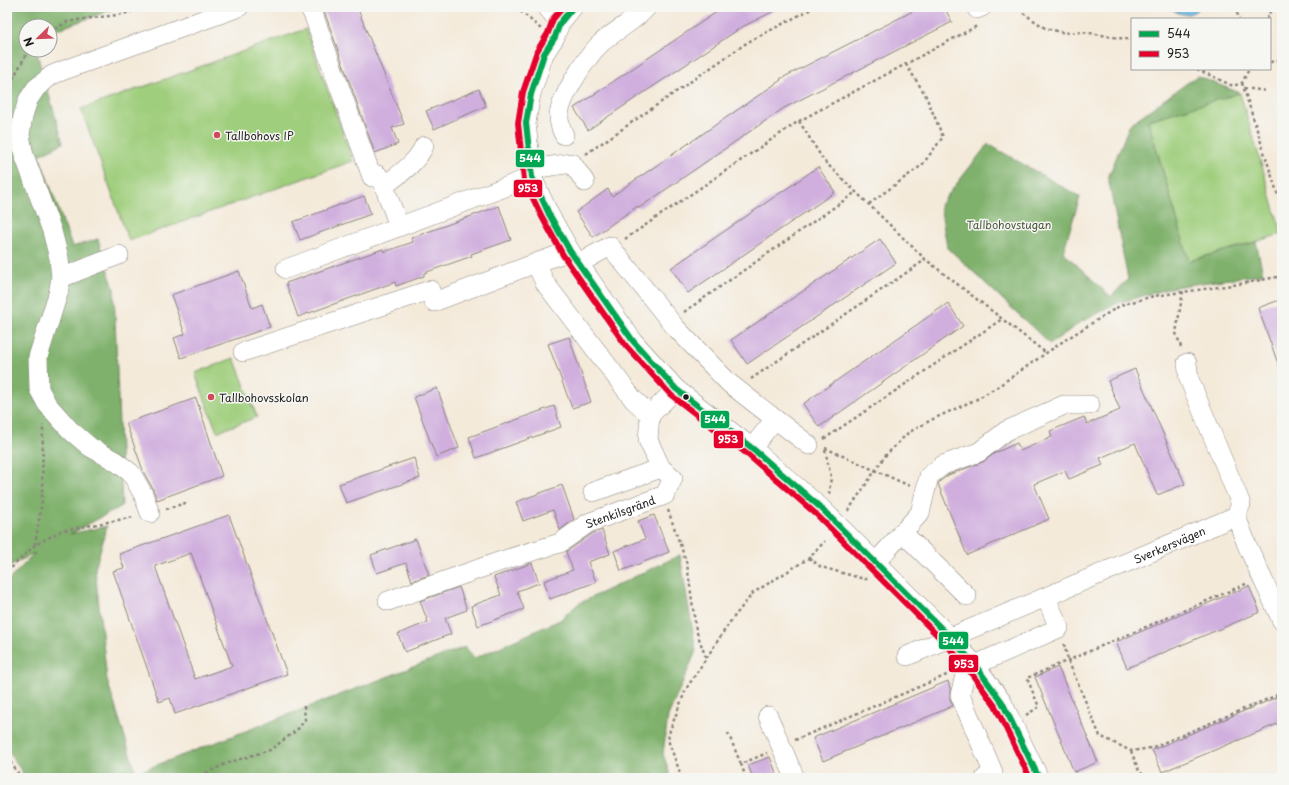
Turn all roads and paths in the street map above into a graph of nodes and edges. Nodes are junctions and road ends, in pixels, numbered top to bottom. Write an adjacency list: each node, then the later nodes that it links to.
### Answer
1 (134, 7): 15 (path)
2 (238, 7): 46 (street)
3 (309, 7): 34 (street)
4 (516, 7): 16 (path)
5 (547, 7): 16 (street)
6 (573, 7): 16 (street)
7 (647, 7): 29 (street)
8 (815, 7): 31 (path)
9 (1023, 7): 17 (path)
10 (1235, 7): 13 (path)
11 (1272, 7): 14 (path)
12 (979, 8): 21 (path)
13 (1239, 18)
14 (1266, 18)
15 (58, 27)
16 (558, 30): 32 (street)
17 (1131, 40)
18 (24, 58): 26 (path)
19 (1282, 60): 20 (path)
20 (1271, 62)
21 (905, 63): 28 (path); 36 (path)
22 (1199, 70): 24 (path)
23 (1248, 70): 24 (path)
24 (1242, 83): 25 (path)
25 (1244, 88): 27 (path); 37 (path)
26 (7, 90)
27 (1267, 91)
28 (799, 121): 35 (path); 39 (path)
29 (564, 135)
30 (424, 146): 34 (street)
31 (572, 163): 32 (street); 33 (street)
32 (532, 173): 38 (street); 41 (street)
33 (585, 182)
34 (384, 186): 38 (street)
35 (856, 192): 36 (path); 49 (path)
36 (869, 204): 42 (path)
37 (1282, 208)
38 (399, 226): 44 (street)
39 (610, 246): 41 (street); 49 (street)
40 (119, 255): 46 (street)
41 (574, 258): 43 (street); 53 (street)
42 (925, 260): 48 (path); 54 (path)
43 (536, 264): 50 (street); 56 (street)
44 (286, 269)
45 (1282, 276): 47 (path)
46 (61, 278): 67 (street)
47 (1183, 291): 51 (path); 52 (path)
48 (1002, 319): 51 (path); 58 (path)
49 (671, 322): 54 (street)
50 (243, 352)
51 (1046, 354): 61 (path)
52 (1187, 363): 69 (street)
53 (676, 389): 56 (street); 59 (street)
54 (740, 391): 57 (street)
55 (1090, 405): 63 (street)
56 (650, 415): 60 (street, Stenkilsgränd)
57 (775, 419): 58 (street); 59 (street)
58 (817, 446): 61 (path); 66 (path)
59 (752, 448): 66 (street)
60 (660, 468): 62 (street); 64 (street, Stenkilsgränd)
61 (875, 470): 63 (path); 68 (path)
62 (593, 492)
63 (925, 492): 70 (street)
64 (663, 496): 78 (street, Stenkilsgränd); 83 (path)
65 (189, 502): 67 (path)
66 (821, 508): 73 (street)
67 (150, 513): 74 (path)
68 (847, 513)
69 (1236, 516): 77 (street, Sverkersvägen); 79 (street)
70 (902, 532): 73 (street); 76 (street)
71 (825, 541): 72 (path)
72 (809, 558): 73 (path); 83 (path)
73 (880, 566): 81 (street)
74 (7, 572)
75 (1249, 582): 84 (path)
76 (967, 596)
77 (1046, 597): 80 (street); 81 (street, Sverkersvägen)
78 (388, 601)
79 (1282, 621)
80 (1059, 628): 84 (path); 85 (street)
81 (951, 638): 82 (street, Sverkersvägen); 85 (street)
82 (907, 656)
83 (706, 658): 98 (path)
84 (1068, 660): 90 (path); 93 (path)
85 (975, 665): 90 (street); 101 (street)
86 (953, 672): 92 (path)
87 (1282, 693): 93 (path)
88 (304, 706): 97 (path)
89 (768, 716): 92 (street)
90 (1013, 723): 102 (street)
91 (728, 733): 95 (path)
92 (781, 746): 95 (path); 100 (street)
93 (1131, 751): 103 (path)
94 (7, 758): 96 (path)
95 (741, 764): 99 (path)
96 (21, 778)
97 (195, 778)
98 (682, 778)
99 (746, 778)
100 (795, 778)
101 (985, 778)
102 (1039, 778)
103 (1146, 778)

